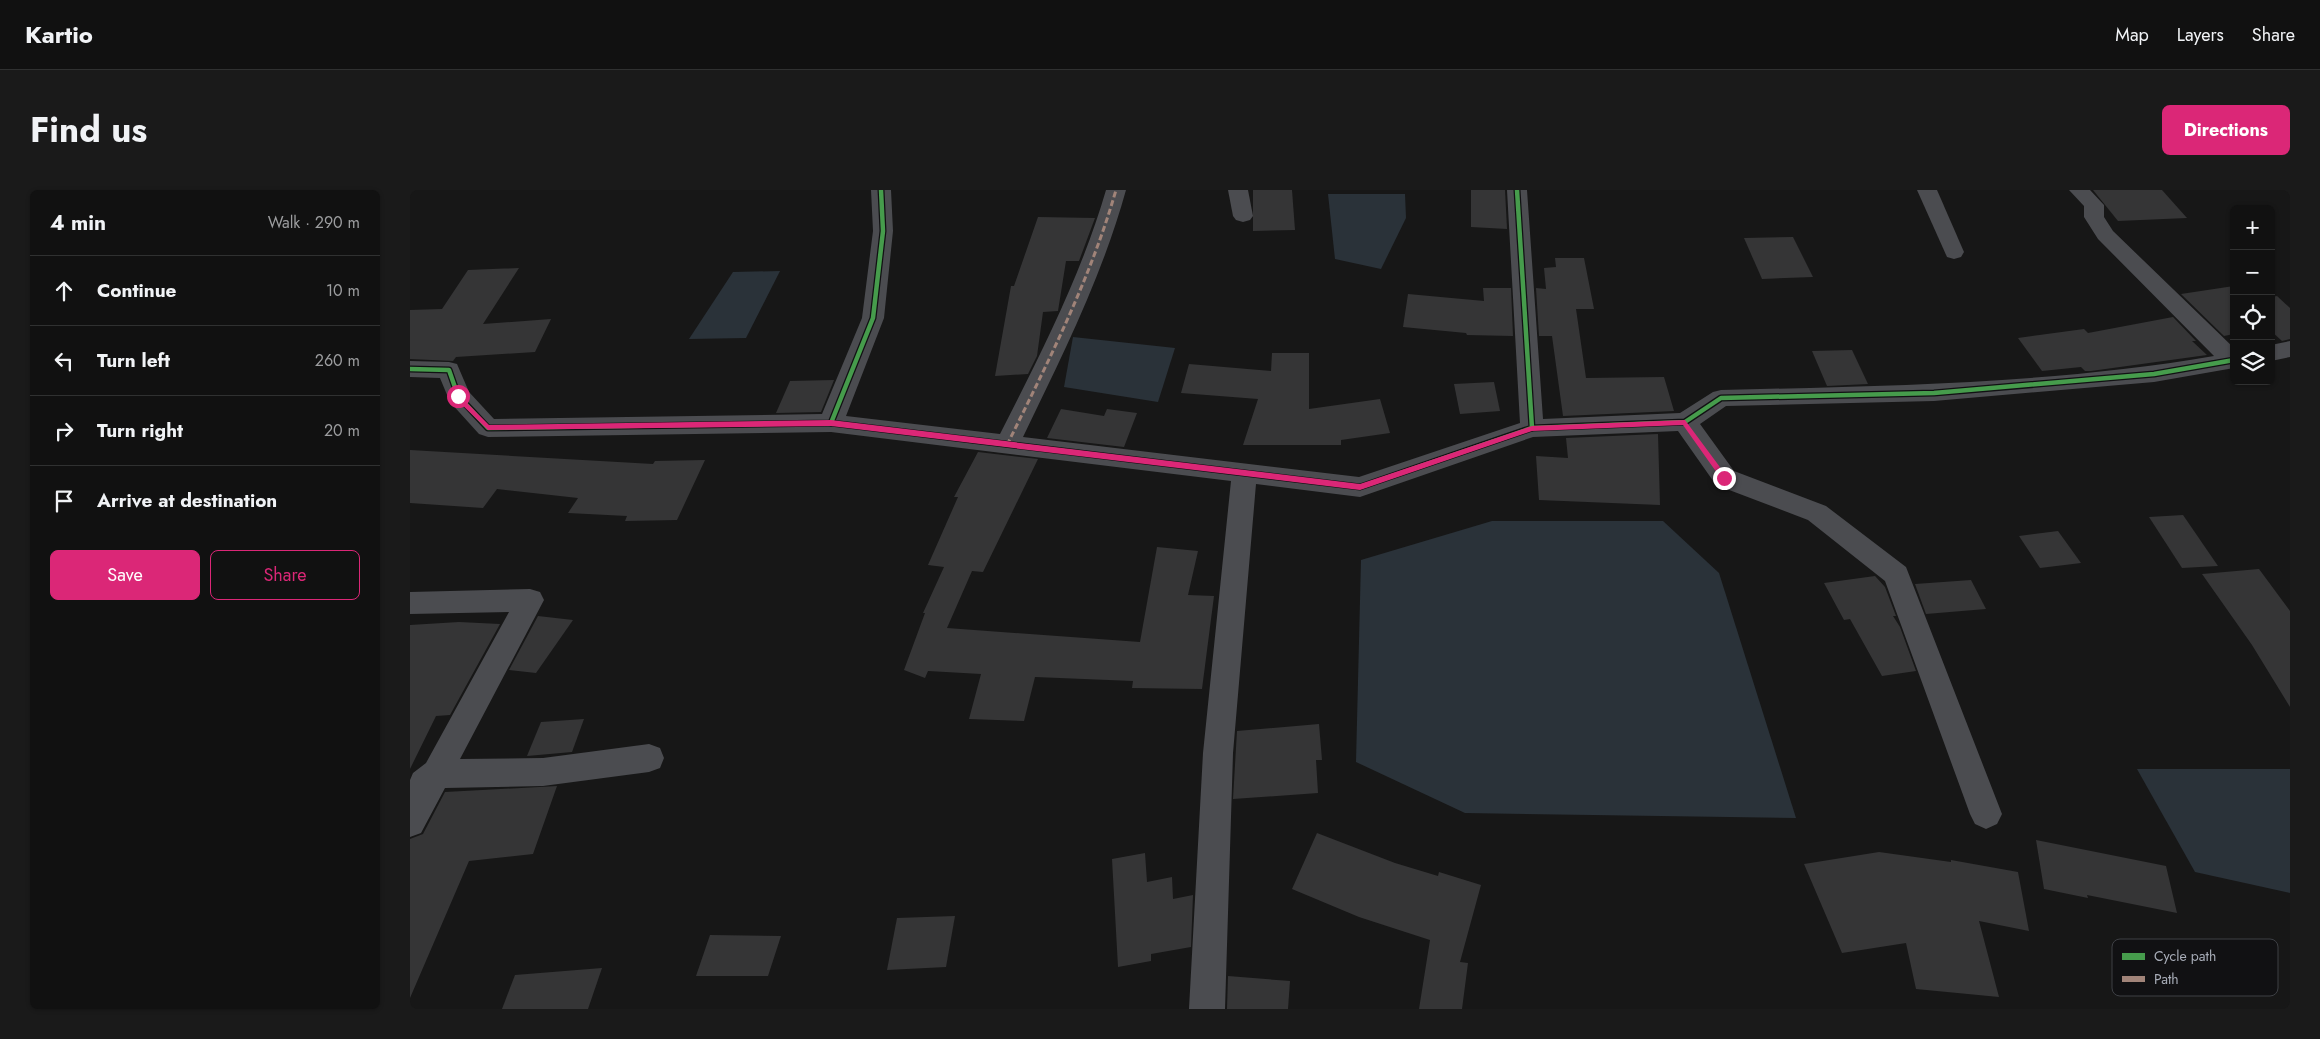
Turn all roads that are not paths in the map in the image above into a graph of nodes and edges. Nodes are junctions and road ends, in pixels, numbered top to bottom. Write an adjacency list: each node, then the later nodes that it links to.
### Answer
1 (881, 190): 15 (street)
2 (1116, 190): 17 (street)
3 (1238, 190): 7 (street)
4 (1517, 190): 16 (street)
5 (1927, 190): 8 (street)
6 (2079, 190): 11 (street)
7 (1243, 216)
8 (1954, 252)
9 (2290, 349): 10 (street)
10 (2275, 352)
11 (2230, 357)
12 (2230, 361): 14 (street)
13 (410, 369): 15 (street)
14 (1685, 422): 16 (street); 23 (street)
15 (831, 423): 17 (street)
16 (1532, 428): 18 (street)
17 (1007, 444): 18 (street)
18 (1244, 473): 25 (street)
19 (410, 603): 21 (street)
20 (648, 758): 21 (street)
21 (434, 774): 22 (street); 24 (street)
22 (410, 796)
23 (1986, 814)
24 (410, 822)
25 (1207, 1009)

